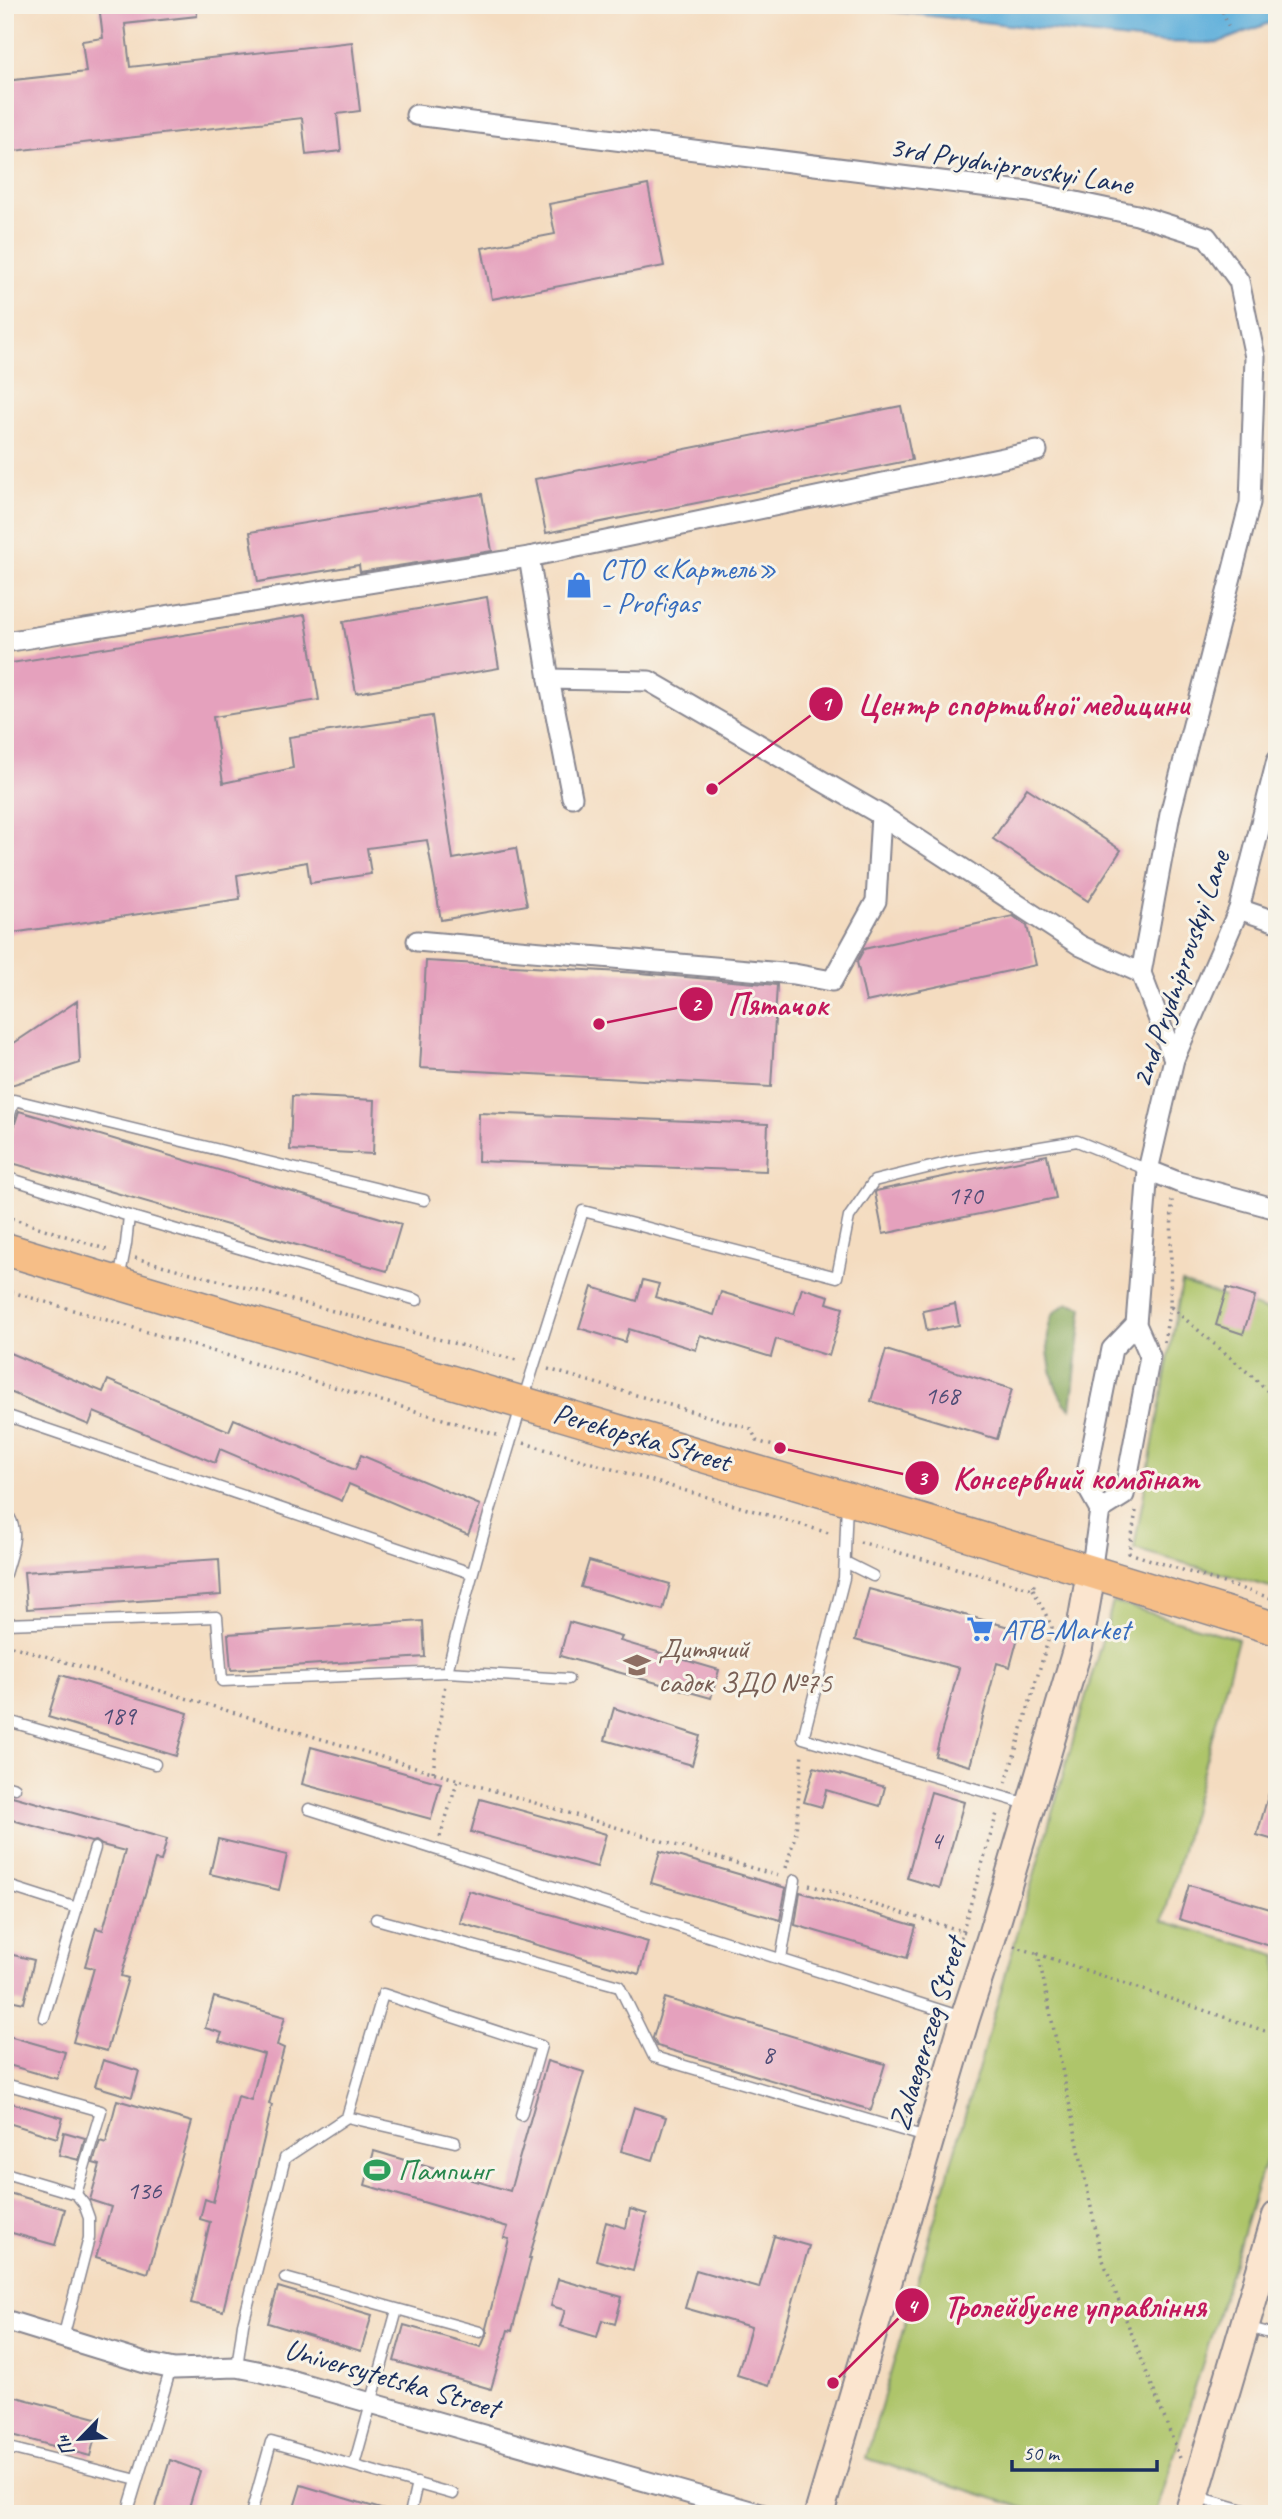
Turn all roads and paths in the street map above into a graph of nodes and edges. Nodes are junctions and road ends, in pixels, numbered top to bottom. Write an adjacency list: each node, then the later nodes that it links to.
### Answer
1 (1220, 5): 2 (path)
2 (1229, 28)
3 (416, 115): 14 (street, 3rd Prydniprovskyi Lane)
4 (1037, 451): 5 (street)
5 (529, 557): 6 (street); 7 (street)
6 (5, 642)
7 (549, 679): 9 (street); 10 (street)
8 (1277, 760): 11 (street, 2nd Prydniprovskyi Lane)
9 (572, 797)
10 (881, 815): 13 (street); 14 (street)
11 (1239, 909): 12 (street); 15 (street, 2nd Prydniprovskyi Lane)
12 (1277, 922)
13 (417, 941)
14 (1141, 973): 15 (street)
15 (1174, 1059): 17 (street, 2nd Prydniprovskyi Lane)
16 (5, 1132): 20 (lane)
17 (1148, 1170): 19 (street); 27 (street, 2nd Prydniprovskyi Lane); 28 (lane)
18 (5, 1177): 23 (lane)
19 (1178, 1182): 21 (street); 29 (path)
20 (424, 1200)
21 (1277, 1209)
22 (5, 1216): 25 (path)
23 (129, 1216): 25 (lane); 26 (lane)
24 (5, 1250): 25 (main road, Perekopska Street)
25 (121, 1269): 28 (path); 30 (main road, Perekopska Street)
26 (416, 1300)
27 (1136, 1324): 34 (street); 34 (street, 2nd Prydniprovskyi Lane)
28 (534, 1365): 30 (lane); 32 (path)
29 (1277, 1401)
30 (522, 1403): 33 (main road, Perekopska Street); 39 (lane)
31 (5, 1415): 39 (lane)
32 (780, 1448)
33 (847, 1498): 37 (lane); 38 (main road, Perekopska Street)
34 (1100, 1510): 38 (street)
35 (5, 1511): 40 (lane)
36 (1129, 1553): 43 (path)
37 (847, 1563): 41 (lane); 50 (lane)
38 (1091, 1572): 45 (main road, Perekopska Street); 55 (main road, Zalaegerszeg Street)
39 (471, 1573): 47 (lane)
40 (5, 1574)
41 (873, 1576)
42 (1033, 1589): 54 (path)
43 (1277, 1600)
44 (5, 1624): 47 (lane)
45 (1277, 1629)
46 (5, 1644): 52 (path)
47 (447, 1672): 48 (lane); 52 (path)
48 (568, 1679)
49 (5, 1720): 51 (lane)
50 (803, 1738): 53 (path); 54 (lane)
51 (155, 1764)
52 (433, 1772): 53 (path)
53 (458, 1780): 58 (path)
54 (1002, 1796): 55 (lane); 63 (path)
55 (1031, 1805): 64 (main road, Zalaegerszeg Street)
56 (309, 1809): 58 (lane)
57 (95, 1848): 61 (lane)
58 (437, 1849): 65 (lane)
59 (795, 1881): 63 (path); 65 (lane)
60 (5, 1885): 61 (lane)
61 (77, 1908): 67 (lane)
62 (376, 1919): 72 (lane)
63 (963, 1931): 64 (path); 66 (path)
64 (991, 1939): 66 (main road, Zalaegerszeg Street)
65 (781, 1959): 66 (lane)
66 (952, 2014): 72 (main road, Zalaegerszeg Street); 72 (path)
67 (44, 2017)
68 (1277, 2035): 88 (path)
69 (5, 2084): 75 (lane)
70 (521, 2115): 71 (lane)
71 (347, 2117): 73 (lane); 84 (lane)
72 (917, 2135): 94 (main road, Zalaegerszeg Street)
73 (455, 2142)
74 (5, 2173): 75 (lane)
75 (76, 2194): 83 (lane)
76 (1277, 2216): 80 (main road)
77 (285, 2278): 78 (lane)
78 (397, 2310): 81 (lane); 86 (lane)
79 (5, 2320): 83 (street, Universytetska Street)
80 (1245, 2326): 82 (lane); 93 (main road)
81 (480, 2332)
82 (1277, 2335)
83 (63, 2338): 85 (street, Universytetska Street)
84 (237, 2367): 85 (street, Universytetska Street); 86 (street, Universytetska Street)
85 (171, 2368): 90 (lane)
86 (372, 2403): 89 (lane); 98 (street, Universytetska Street)
87 (5, 2447): 90 (lane)
88 (1180, 2458)
89 (354, 2465): 91 (lane); 96 (lane)
90 (137, 2480): 95 (lane)
91 (417, 2483): 92 (lane); 97 (lane)
92 (453, 2494)
93 (1192, 2505): 99 (lane)
94 (822, 2513)
95 (127, 2514)
96 (251, 2514)
97 (410, 2514)
98 (761, 2514)
99 (1258, 2514)

